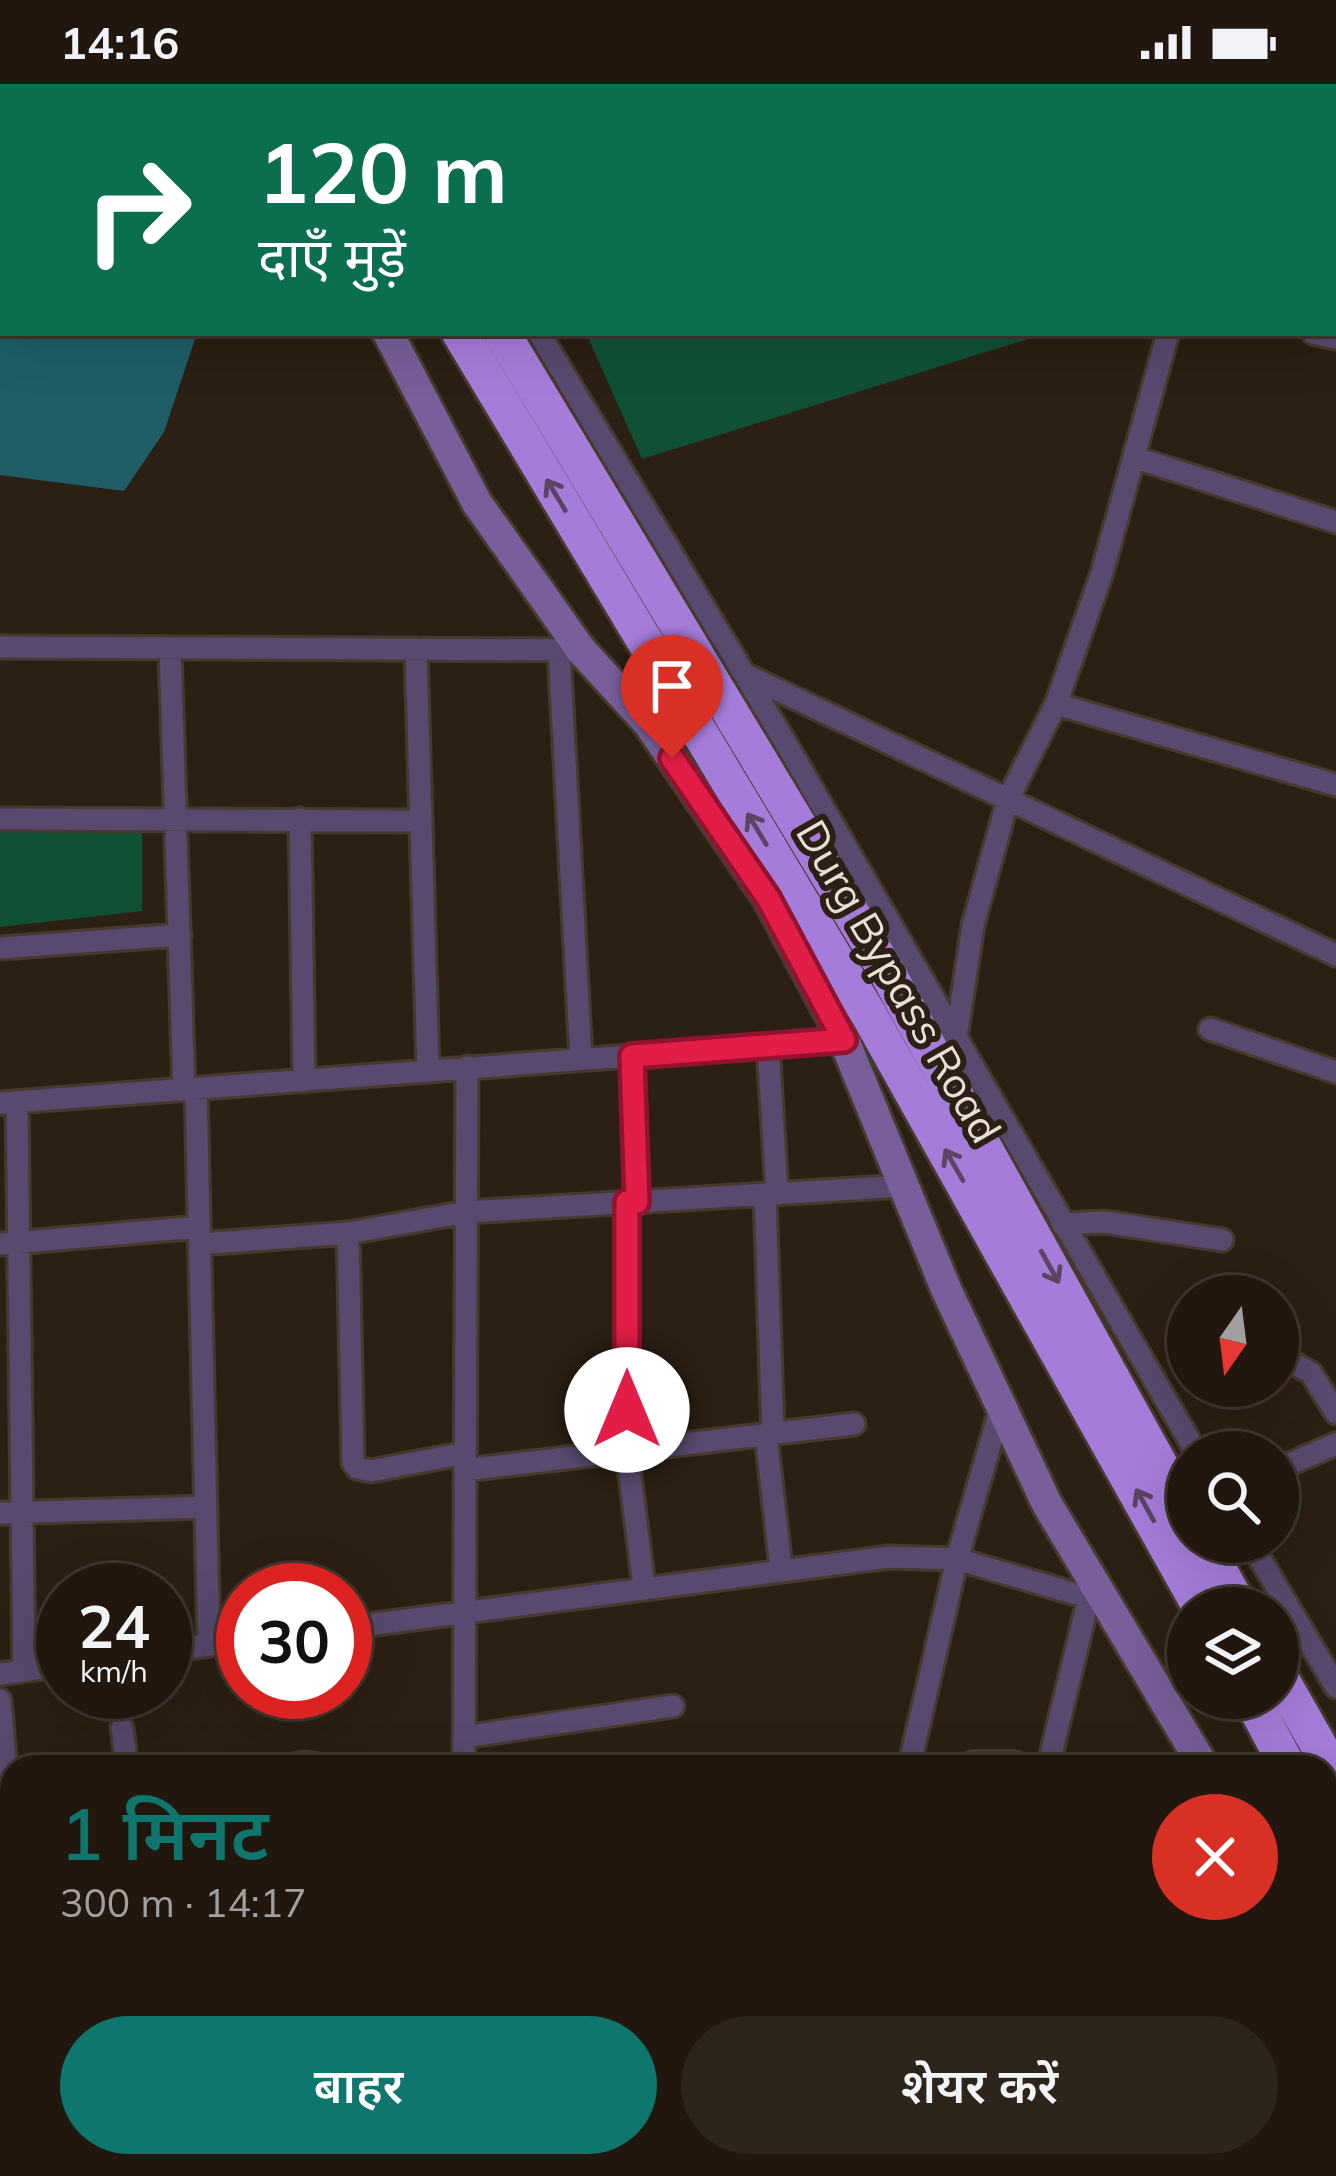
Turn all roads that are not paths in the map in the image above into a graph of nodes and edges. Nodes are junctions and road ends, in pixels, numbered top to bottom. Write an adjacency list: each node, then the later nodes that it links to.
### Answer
1 (390, 336): 11 (street)
2 (462, 336): 60 (highway, Durg Bypass Road, one-way to 2)
3 (504, 336): 54 (highway, Durg Bypass Road, one-way to 54)
4 (541, 336): 12 (street)
5 (1167, 336): 6 (street)
6 (1136, 458): 7 (street); 13 (street)
7 (1336, 522)
8 (0, 647): 9 (street)
9 (170, 648): 10 (street); 17 (street)
10 (416, 649): 11 (street); 19 (street)
11 (570, 650): 25 (street); 28 (street)
12 (743, 674): 15 (street); 24 (street)
13 (1056, 704): 14 (street); 15 (street)
14 (1336, 785)
15 (1008, 800): 22 (street); 24 (street)
16 (0, 818): 17 (street)
17 (178, 818): 18 (street); 20 (street)
18 (300, 820): 19 (street); 32 (street)
19 (421, 821): 30 (street)
20 (180, 935): 21 (street); 33 (street)
21 (0, 948)
22 (1336, 955)
23 (1210, 1029): 31 (street)
24 (956, 1038): 39 (street)
25 (844, 1040): 26 (street); 35 (street)
26 (768, 1046): 27 (street); 36 (street)
27 (632, 1056): 28 (street); 37 (street)
28 (581, 1059): 29 (street)
29 (467, 1067): 30 (street); 38 (street)
30 (428, 1070): 32 (street)
31 (1336, 1072)
32 (304, 1081): 33 (street)
33 (190, 1090): 34 (street); 41 (street)
34 (8, 1102): 43 (street)
35 (904, 1186): 36 (street); 45 (street)
36 (771, 1194): 37 (street); 49 (street)
37 (632, 1202): 38 (street); 51 (street)
38 (466, 1212): 40 (street); 53 (street)
39 (1062, 1224): 42 (street); 48 (street)
40 (347, 1233): 41 (street); 53 (street)
41 (199, 1236): 43 (street); 55 (street)
42 (1222, 1240)
43 (9, 1244): 56 (street)
44 (1299, 1366): 46 (street)
45 (1001, 1407): 57 (street); 62 (street)
46 (1336, 1413)
47 (854, 1424): 49 (street)
48 (1184, 1431)
49 (770, 1435): 51 (street); 59 (street)
50 (1336, 1444): 52 (street)
51 (627, 1451): 53 (street); 61 (street)
52 (1299, 1460)
53 (465, 1461): 63 (street)
54 (1167, 1478)
55 (206, 1507): 56 (street); 66 (street)
56 (10, 1513): 69 (street)
57 (957, 1558): 59 (street); 62 (street); 81 (street)
58 (1262, 1563): 71 (street)
59 (781, 1568): 61 (street)
60 (1190, 1587)
61 (644, 1588): 63 (street)
62 (1097, 1600): 82 (street); 83 (street)
63 (464, 1614): 64 (street); 77 (street)
64 (372, 1625)
65 (216, 1644): 66 (street)
66 (209, 1645): 67 (street)
67 (192, 1647)
68 (36, 1668): 69 (street)
69 (24, 1670): 70 (street)
70 (0, 1674)
71 (1336, 1687)
72 (0, 1700): 78 (street)
73 (673, 1706): 77 (street)
74 (1299, 1711): 85 (highway)
75 (1262, 1719): 84 (highway)
76 (122, 1728): 79 (street)
77 (464, 1737): 80 (street)
78 (5, 1755)
79 (125, 1755)
80 (464, 1755)
81 (912, 1755)
82 (1052, 1755)
83 (1196, 1755)
84 (1282, 1755)
85 (1324, 1755)

